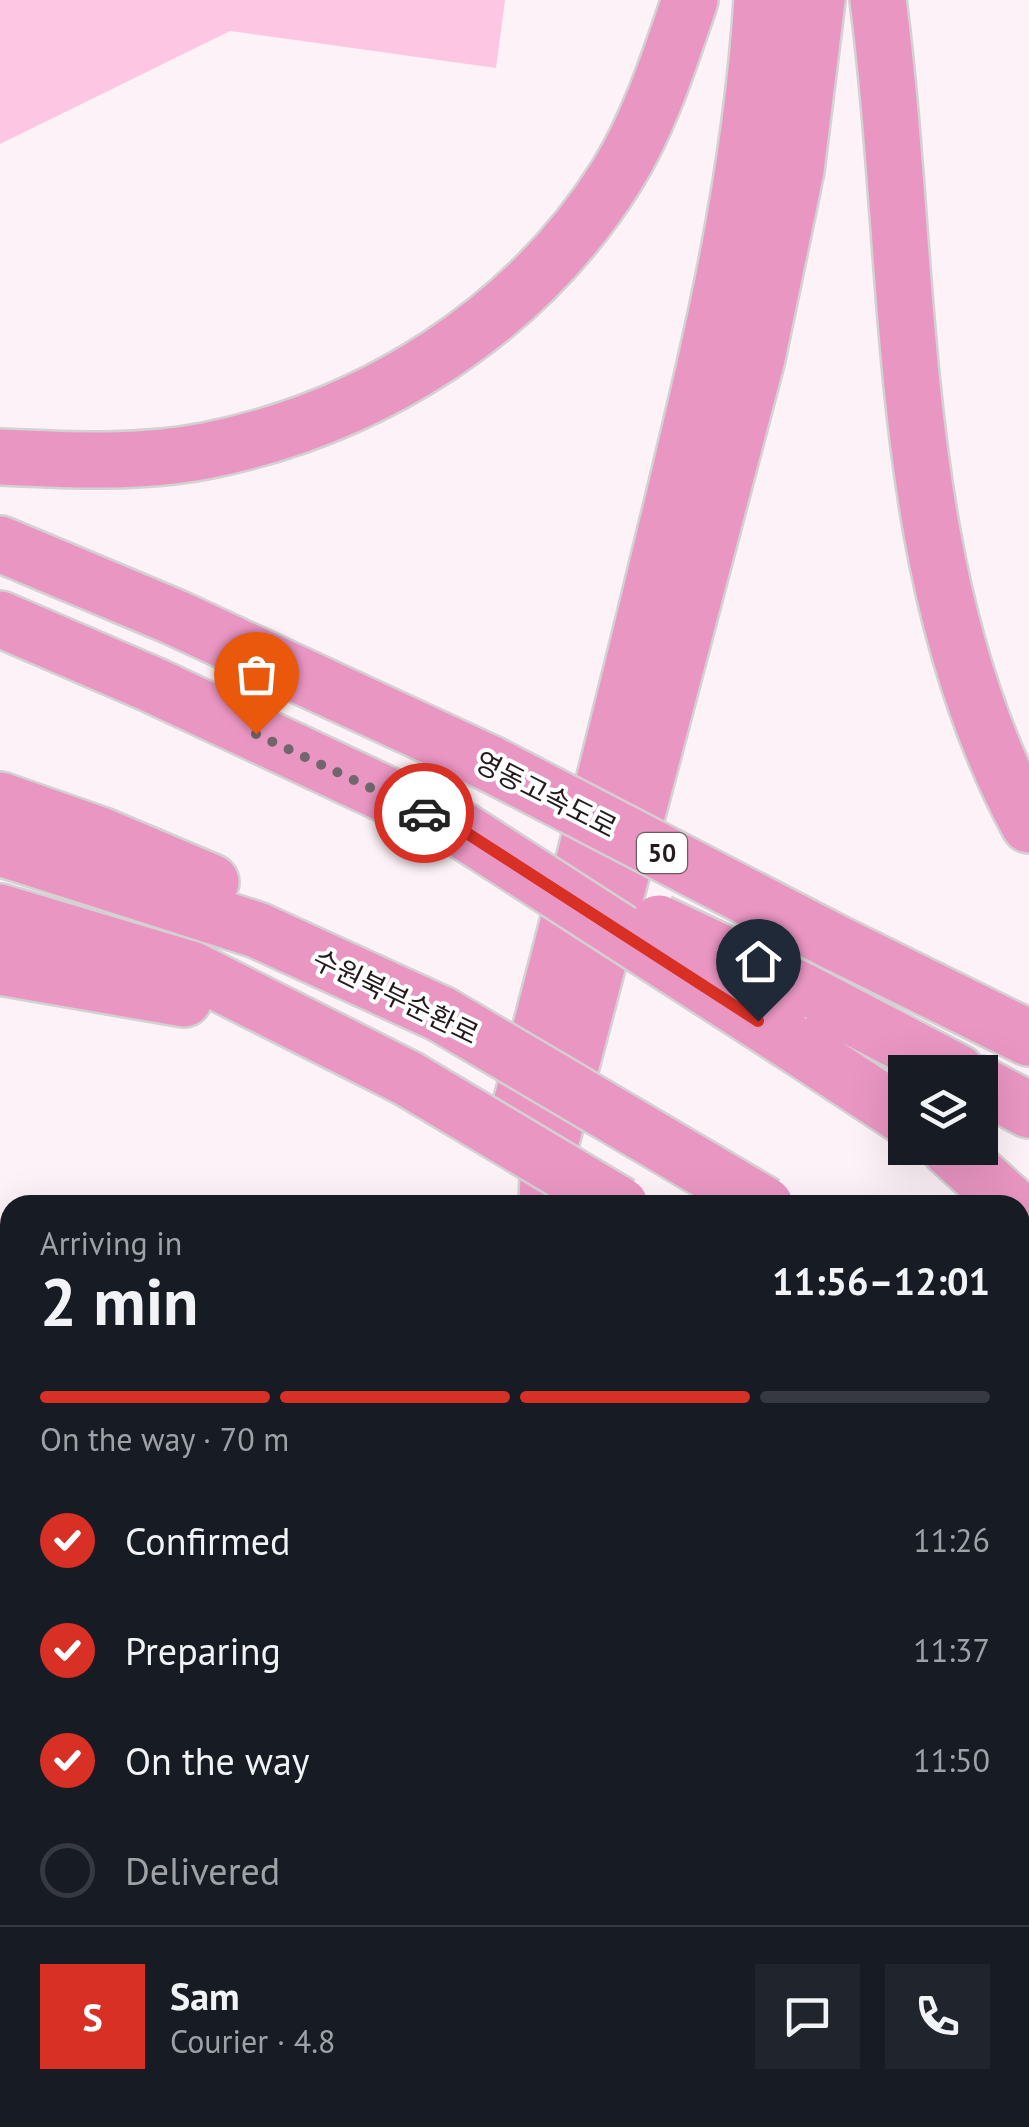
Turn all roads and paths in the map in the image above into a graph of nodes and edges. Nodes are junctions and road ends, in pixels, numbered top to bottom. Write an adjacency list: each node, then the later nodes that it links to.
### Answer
1 (690, 0): 5 (highway)
2 (762, 0): 22 (highway)
3 (817, 0): 23 (highway)
4 (878, 0): 9 (highway)
5 (0, 457)
6 (0, 544): 16 (highway, 영동고속도로 / 50, bridge)
7 (0, 619): 14 (highway, 50, bridge)
8 (0, 800): 13 (highway)
9 (1029, 825)
10 (0, 848): 13 (highway, 수원북부순환로)
11 (0, 912): 15 (highway)
12 (0, 968): 15 (highway)
13 (424, 1005): 25 (highway, 수원북부순환로, bridge)
14 (796, 1016): 17 (highway, 50); 19 (highway)
15 (304, 1024): 24 (highway, bridge)
16 (1029, 1038)
17 (909, 1055)
18 (998, 1094): 20 (highway)
19 (888, 1101)
20 (1029, 1110)
21 (968, 1165): 26 (highway)
22 (509, 1195)
23 (547, 1195)
24 (603, 1195)
25 (748, 1195)
26 (1001, 1195)

